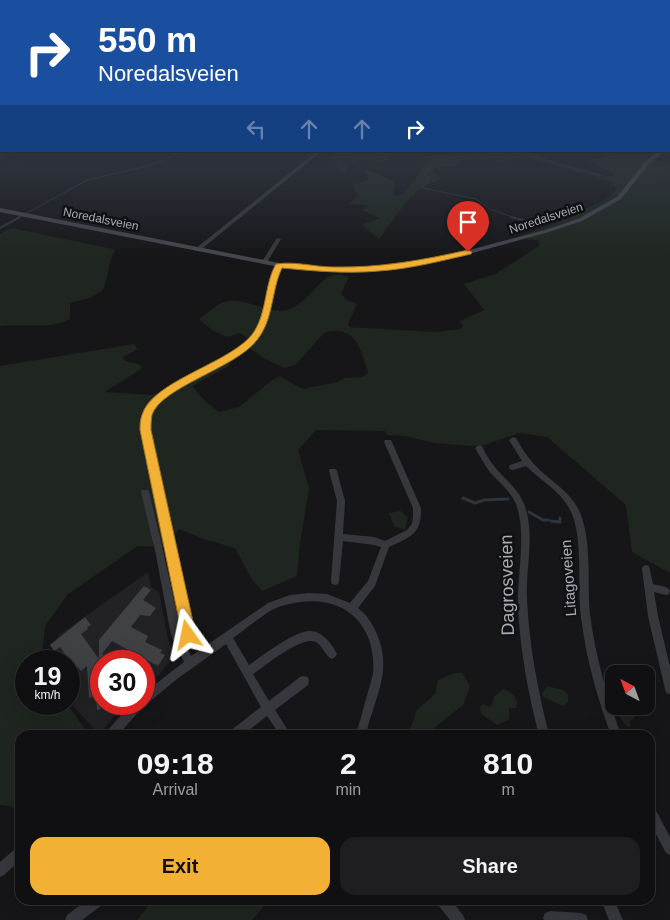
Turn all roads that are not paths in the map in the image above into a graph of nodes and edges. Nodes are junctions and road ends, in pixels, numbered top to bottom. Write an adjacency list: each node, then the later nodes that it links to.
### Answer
1 (292, 174): 5 (street)
2 (639, 174): 7 (main road, Noredalsveien)
3 (0, 210): 5 (main road, Noredalsveien)
4 (279, 239): 6 (street)
5 (197, 250): 6 (main road, Noredalsveien)
6 (264, 263): 7 (main road, Noredalsveien)
7 (279, 265): 23 (street)
8 (513, 440): 11 (street, Litagoveien)
9 (388, 442): 16 (street)
10 (479, 448): 36 (street, Dagrosveien)
11 (528, 462): 12 (street); 37 (street, Litagoveien)
12 (513, 468)
13 (333, 471): 15 (street)
14 (145, 492): 23 (street)
15 (339, 537): 16 (street); 18 (street)
16 (386, 545): 21 (street)
17 (646, 569): 19 (street)
18 (335, 581)
19 (648, 587): 20 (street); 28 (street)
20 (666, 592)
21 (351, 609): 22 (street); 35 (street)
22 (227, 637): 25 (street); 26 (street)
23 (179, 644): 25 (street)
24 (332, 654): 26 (street)
25 (190, 664): 29 (street)
26 (248, 672): 30 (street)
27 (304, 681): 30 (street)
28 (670, 689)
29 (155, 691)
30 (268, 709): 33 (street); 34 (street)
31 (128, 715): 32 (street)
32 (115, 730)
33 (241, 730)
34 (283, 730)
35 (363, 730)
36 (543, 730)
37 (614, 730)
38 (655, 820): 39 (street)
39 (670, 849)
40 (15, 857): 41 (street)
41 (0, 871)
42 (92, 905): 46 (street)
43 (447, 905): 47 (street)
44 (609, 905): 49 (street)
45 (550, 918): 48 (street)
46 (72, 920)
47 (458, 920)
48 (581, 920)
49 (616, 920)

